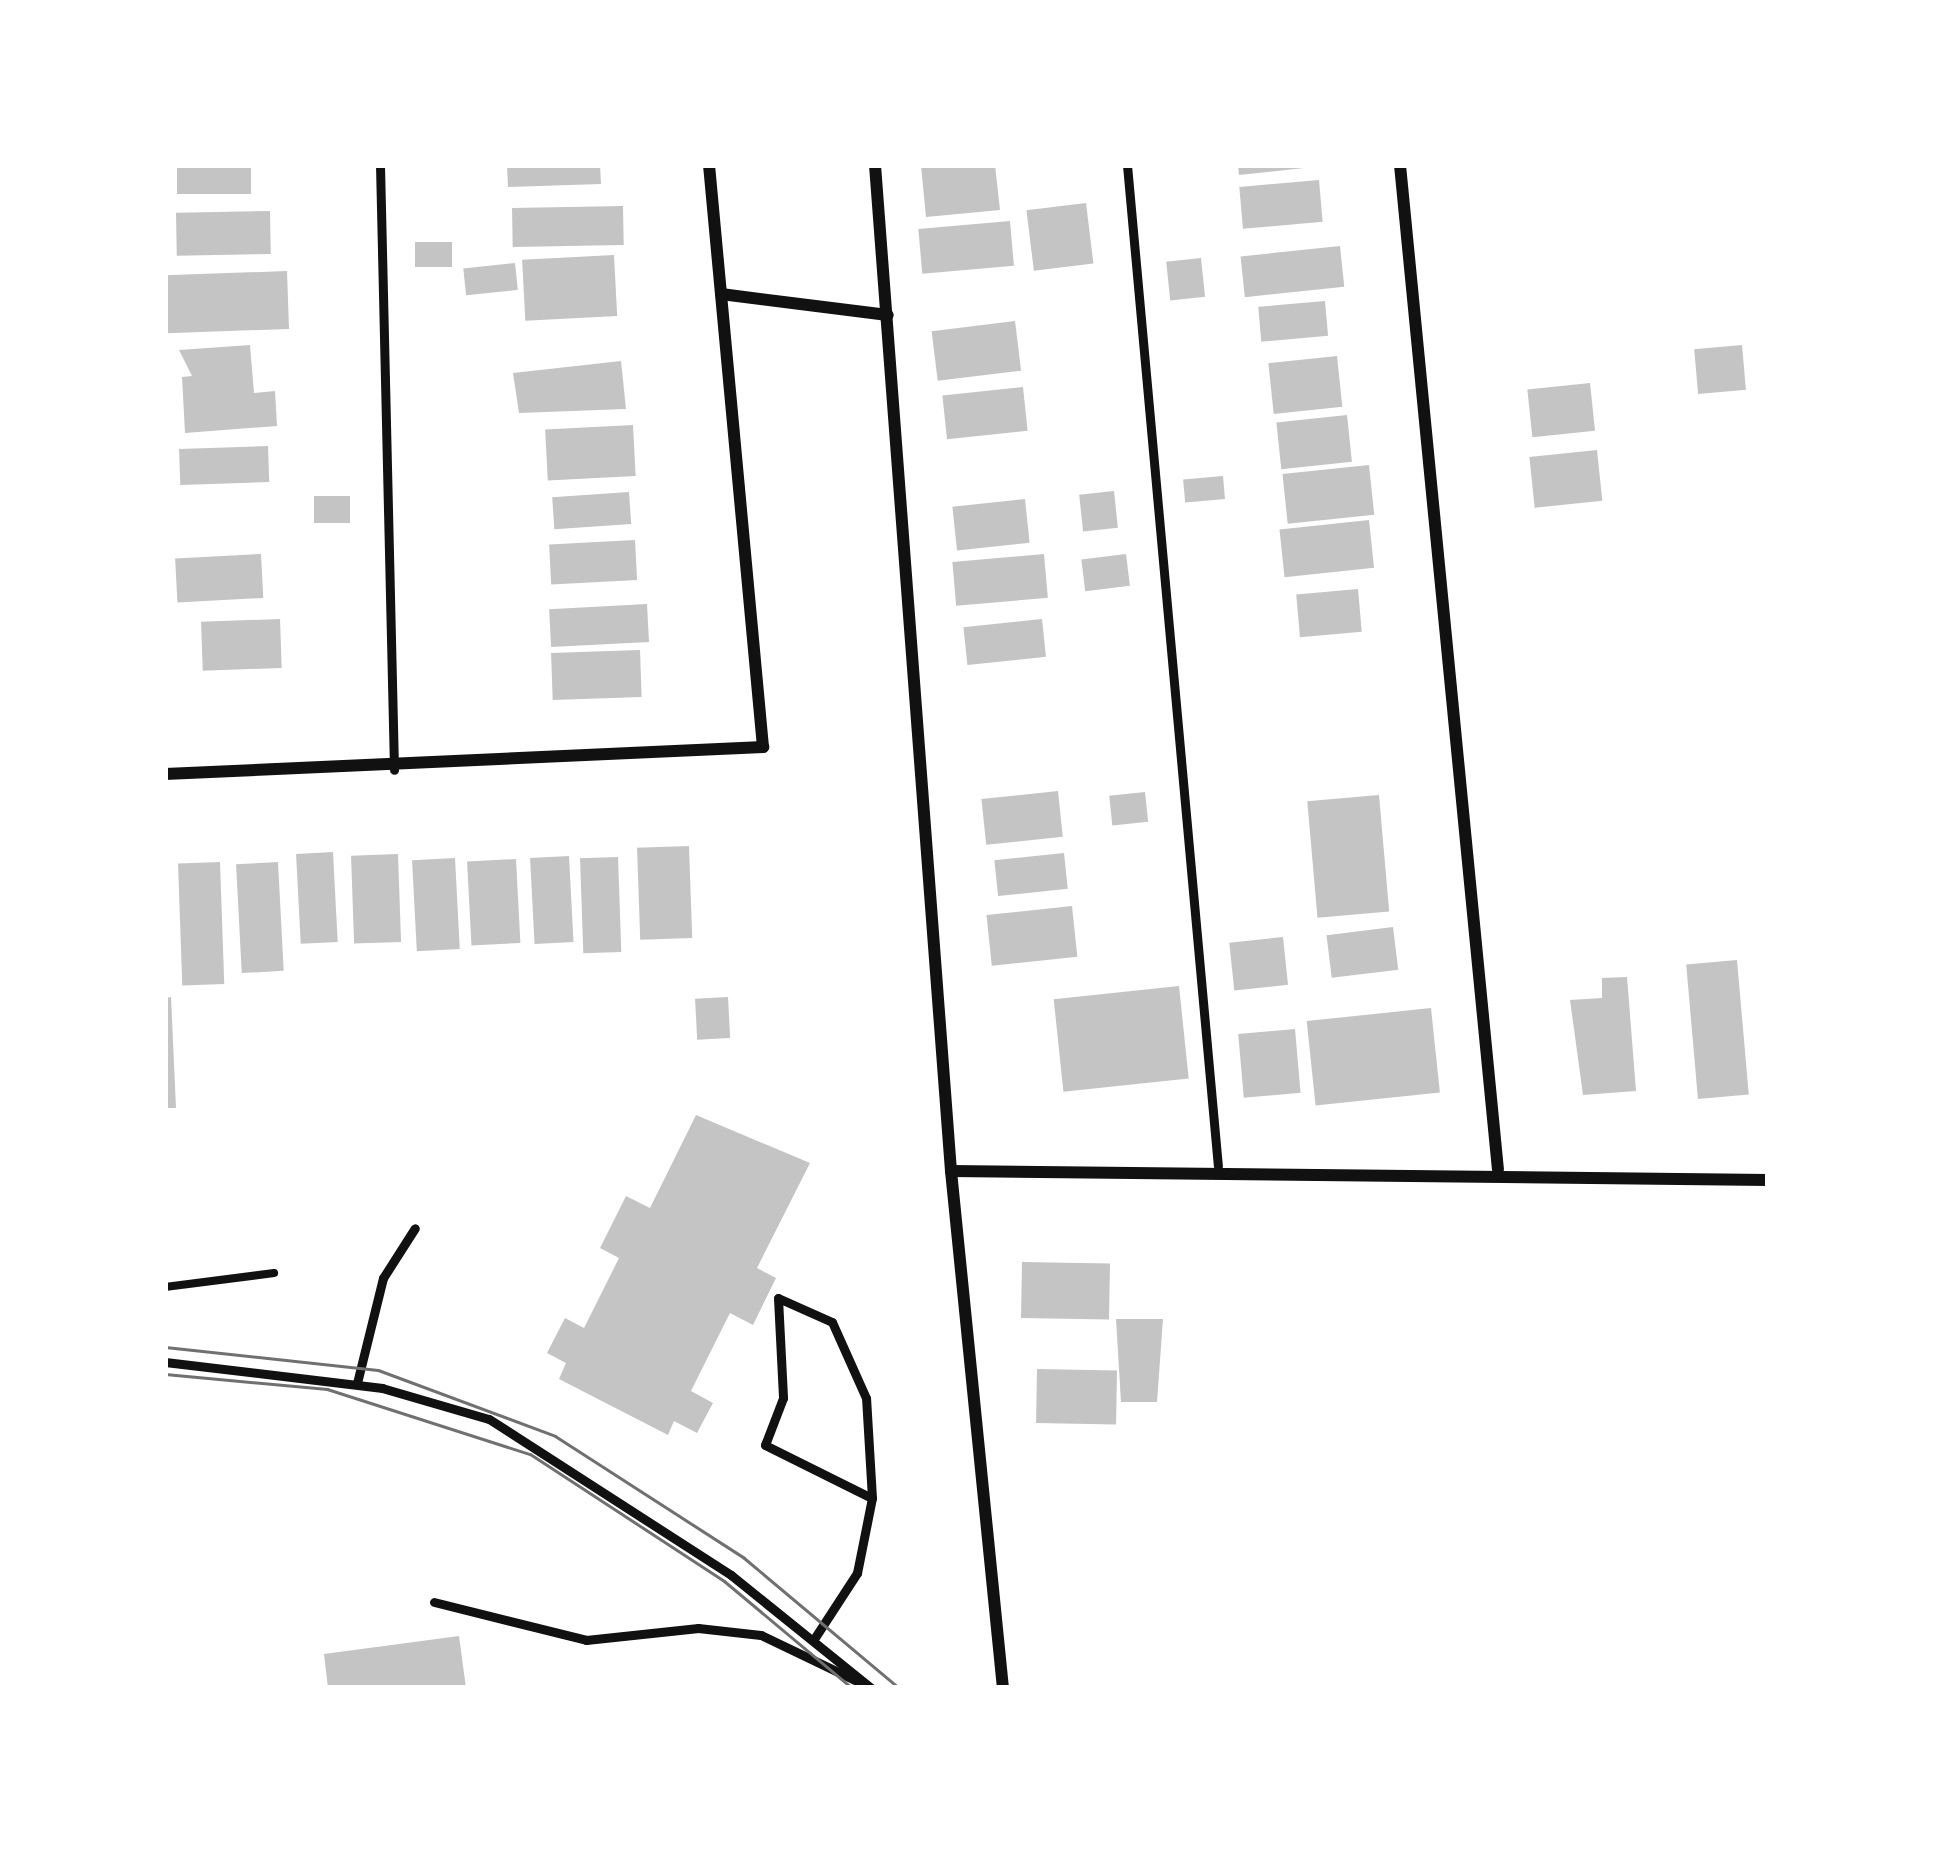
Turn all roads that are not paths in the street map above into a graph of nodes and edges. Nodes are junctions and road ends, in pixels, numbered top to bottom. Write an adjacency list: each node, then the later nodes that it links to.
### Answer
1 (380, 165): 8 (lane)
2 (709, 165): 6 (street)
3 (875, 165): 7 (street)
4 (1127, 165): 10 (lane)
5 (1400, 165): 11 (street)
6 (721, 294): 7 (street); 8 (street)
7 (887, 315): 12 (street)
8 (394, 770): 9 (street)
9 (165, 774)
10 (1218, 1166): 11 (street); 12 (street)
11 (1498, 1169): 13 (street)
12 (951, 1171): 21 (street)
13 (1768, 1180)
14 (416, 1228): 16 (lane)
15 (165, 1362): 16 (lane)
16 (358, 1383): 19 (lane)
17 (872, 1498): 17 (lane); 19 (lane)
18 (434, 1602): 20 (lane)
19 (814, 1639): 20 (lane)
20 (870, 1688)
21 (1003, 1688)

